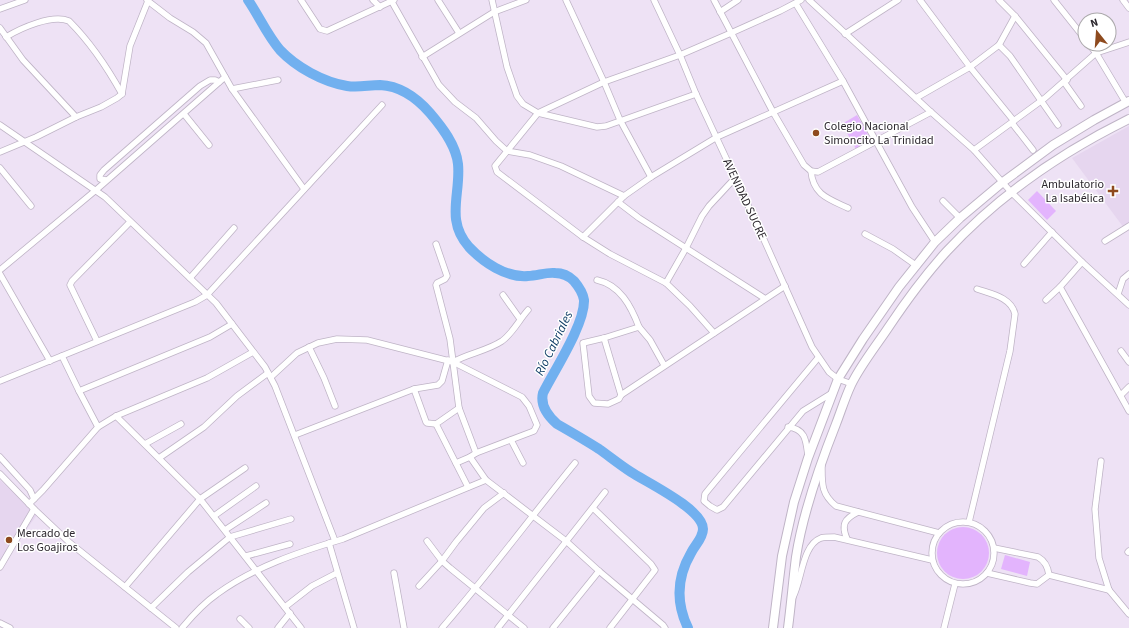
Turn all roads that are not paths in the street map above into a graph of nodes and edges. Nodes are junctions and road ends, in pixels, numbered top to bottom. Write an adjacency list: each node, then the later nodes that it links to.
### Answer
1 (25, 0): 22 (street)
2 (301, 0): 20 (street)
3 (373, 0): 20 (street)
4 (438, 0): 28 (street)
5 (492, 0): 23 (street)
6 (526, 0): 23 (street)
7 (566, 0): 42 (street)
8 (654, 0): 35 (street, AVENIDAD SUCRE)
9 (714, 0): 24 (street)
10 (738, 0): 24 (street)
11 (809, 0): 30 (street)
12 (898, 0): 30 (street)
13 (920, 0): 37 (street)
14 (999, 0): 25 (street)
15 (1054, 0): 27 (street)
16 (1123, 0): 21 (street)
17 (148, 1): 38 (street); 45 (street)
18 (393, 1): 20 (street); 36 (street)
19 (798, 2): 29 (street); 43 (street)
20 (380, 7)
21 (1129, 8)
22 (0, 9)
23 (494, 12): 28 (street); 54 (street)
24 (720, 12): 29 (street)
25 (1015, 16): 33 (street); 40 (street)
26 (0, 28): 31 (street)
27 (1077, 29)
28 (459, 33): 36 (street)
29 (731, 33): 35 (street); 52 (street)
30 (845, 34): 47 (street)
31 (6, 37): 45 (street); 56 (street)
32 (1129, 42): 34 (street)
33 (999, 45): 37 (street); 48 (street)
34 (1096, 54): 40 (street); 49 (street)
35 (680, 55): 42 (street); 46 (street, AVENIDAD SUCRE)
36 (422, 56): 68 (street)
37 (970, 67): 47 (street); 59 (street)
38 (224, 77): 41 (street); 44 (street)
39 (278, 80): 44 (street)
40 (1066, 81): 48 (street); 51 (street)
41 (219, 82): 55 (street); 74 (street)
42 (604, 82): 54 (street); 58 (street)
43 (843, 82): 52 (street); 64 (street)
44 (232, 89): 76 (street)
45 (122, 94): 56 (street)
46 (696, 94): 58 (street); 62 (street, AVENIDAD SUCRE)
47 (916, 98): 53 (street)
48 (1040, 101): 59 (street); 61 (street)
49 (1127, 102): 75 (main road)
50 (382, 105): 76 (street)
51 (1081, 106)
52 (773, 112): 62 (street); 71 (street)
53 (931, 112): 64 (street); 66 (street)
54 (538, 113): 58 (street); 68 (street)
55 (184, 114): 65 (street); 74 (street)
56 (76, 117): 63 (street)
57 (1129, 119): 78 (main road)
58 (620, 120): 72 (street)
59 (1013, 122): 66 (street); 67 (street)
60 (0, 125): 63 (street)
61 (1058, 125)
62 (717, 137): 72 (street); 73 (street, AVENIDAD SUCRE)
63 (25, 142): 69 (street); 77 (street)
64 (876, 142): 71 (street); 92 (street)
65 (210, 145)
66 (974, 150): 75 (street)
67 (1033, 150)
68 (507, 151): 79 (street); 90 (street)
69 (0, 152)
70 (0, 168): 82 (street)
71 (811, 171): 83 (street)
72 (651, 177): 79 (street)
73 (736, 177): 94 (street); 104 (street, AVENIDAD SUCRE)
74 (106, 180): 77 (street)
75 (1003, 182): 78 (street); 84 (main road)
76 (304, 189): 108 (street)
77 (96, 190): 85 (street); 98 (street)
78 (1012, 192): 88 (street); 132 (main road)
79 (624, 196): 81 (street)
80 (943, 201): 84 (street)
81 (618, 202): 90 (street); 94 (street)
82 (31, 206)
83 (848, 208)
84 (960, 218): 92 (main road)
85 (130, 222): 101 (street); 119 (street)
86 (1129, 226): 91 (street)
87 (234, 228): 101 (street)
88 (1052, 232): 95 (street); 96 (street)
89 (865, 234): 97 (street)
90 (584, 237): 103 (street)
91 (1106, 241)
92 (935, 242): 97 (main road)
93 (436, 244): 126 (street)
94 (686, 248): 103 (street); 110 (street)
95 (1082, 262): 105 (street); 107 (street)
96 (1024, 264)
97 (917, 266): 130 (main road)
98 (0, 270)
99 (0, 274): 125 (street)
100 (1129, 274): 107 (street)
101 (190, 278): 108 (street)
102 (597, 280): 116 (street)
103 (666, 283): 117 (street)
104 (785, 286): 110 (street); 124 (street, AVENIDAD SUCRE)
105 (1060, 287): 111 (street); 138 (street)
106 (977, 289): 177 (street)
107 (1118, 294): 112 (street)
108 (207, 295): 115 (street); 119 (street)
109 (503, 295): 114 (street)
110 (764, 298): 117 (street)
111 (1046, 300)
112 (1129, 305)
113 (528, 310): 114 (street)
114 (520, 319): 126 (street)
115 (232, 324): 122 (street); 135 (street)
116 (640, 327): 118 (street); 128 (street)
117 (714, 333): 128 (street)
118 (604, 338): 137 (street); 137 (street)
119 (97, 341): 123 (street)
120 (309, 347): 126 (street); 129 (street); 139 (street)
121 (1121, 351): 127 (street)
122 (253, 352): 129 (street); 142 (street)
123 (62, 356): 125 (street); 135 (street)
124 (818, 358): 130 (street, AVENIDAD SUCRE); 146 (street)
125 (50, 361): 131 (street)
126 (451, 361): 134 (street); 140 (street); 148 (street)
127 (1129, 362)
128 (664, 365): 137 (street)
129 (269, 375): 147 (street); 153 (street)
130 (838, 379): 132 (street, AVENIDAD SUCRE); 136 (main road)
131 (0, 381)
132 (852, 384): 155 (main road)
133 (1129, 387): 138 (street)
134 (414, 389): 144 (street); 147 (street)
135 (79, 391): 145 (street)
136 (833, 393): 146 (street); 154 (main road)
137 (621, 395)
138 (1121, 395): 141 (street)
139 (335, 406)
140 (459, 408): 144 (street); 150 (street)
141 (1129, 411)
142 (116, 416): 145 (street); 149 (street)
143 (181, 424): 149 (street)
144 (436, 424): 157 (street)
145 (98, 427): 167 (street)
146 (788, 427): 154 (street)
147 (295, 435): 182 (street)
148 (511, 440): 150 (street); 158 (street)
149 (145, 444): 153 (street)
150 (476, 453): 152 (street)
151 (0, 457): 167 (street)
152 (470, 457): 157 (street); 162 (street)
153 (160, 458): 168 (street)
154 (808, 458): 226 (main road)
155 (822, 459): 173 (street); 204 (main road)
156 (1101, 461): 202 (street)
157 (456, 463): 164 (street)
158 (523, 463)
159 (575, 463): 174 (street)
160 (245, 468): 168 (street)
161 (0, 474): 169 (street)
162 (486, 480): 164 (street); 166 (street)
163 (256, 486): 175 (street)
164 (468, 487): 182 (street)
165 (605, 492): 171 (street)
166 (504, 493): 174 (street); 190 (street)
167 (34, 499): 169 (street)
168 (200, 499): 175 (street); 200 (street)
169 (29, 504): 172 (street)
170 (266, 504): 178 (street)
171 (593, 508): 184 (street); 203 (street)
172 (34, 509): 191 (street); 200 (street)
173 (858, 512): 179 (street); 181 (street)
174 (533, 514): 184 (street); 201 (street)
175 (214, 516): 178 (street)
176 (291, 518): 180 (street)
177 (968, 522): 179 (street); 187 (street)
178 (225, 530): 180 (street)
179 (939, 533): 189 (street)
180 (230, 537): 188 (street); 206 (street)
181 (847, 539): 189 (street); 204 (street)
182 (335, 541): 185 (street)
183 (427, 541): 190 (street)
184 (566, 541): 193 (street); 209 (street)
185 (329, 543): 192 (street); 194 (street)
186 (290, 544): 188 (street)
187 (994, 548): 196 (street); 197 (street)
188 (246, 556): 192 (street)
189 (932, 560): 198 (street)
190 (442, 561): 199 (street); 201 (street)
191 (0, 567)
192 (256, 570): 205 (street); 215 (street)
193 (599, 571): 203 (street); 223 (street)
194 (337, 573): 205 (street); 219 (street)
195 (394, 573): 212 (street)
196 (987, 573): 197 (street); 198 (street)
197 (1048, 575): 202 (street)
198 (955, 584): 228 (street)
199 (419, 586)
200 (125, 587): 206 (street)
201 (476, 589): 209 (street); 220 (street)
202 (1109, 590): 208 (street)
203 (633, 599): 224 (street); 225 (street)
204 (791, 600): 227 (main road)
205 (285, 607): 207 (street)
206 (151, 608): 214 (street)
207 (290, 613): 217 (street); 218 (street)
208 (1129, 614)
209 (508, 615): 221 (street); 222 (street)
210 (240, 619): 216 (street)
211 (0, 624): 213 (street)
212 (401, 627)
213 (10, 628)
214 (176, 628)
215 (182, 628)
216 (249, 628)
217 (278, 628)
218 (302, 628)
219 (354, 628)
220 (442, 628)
221 (498, 628)
222 (524, 628)
223 (553, 628)
224 (610, 628)
225 (665, 628)
226 (773, 628)
227 (788, 628)
228 (944, 628)

